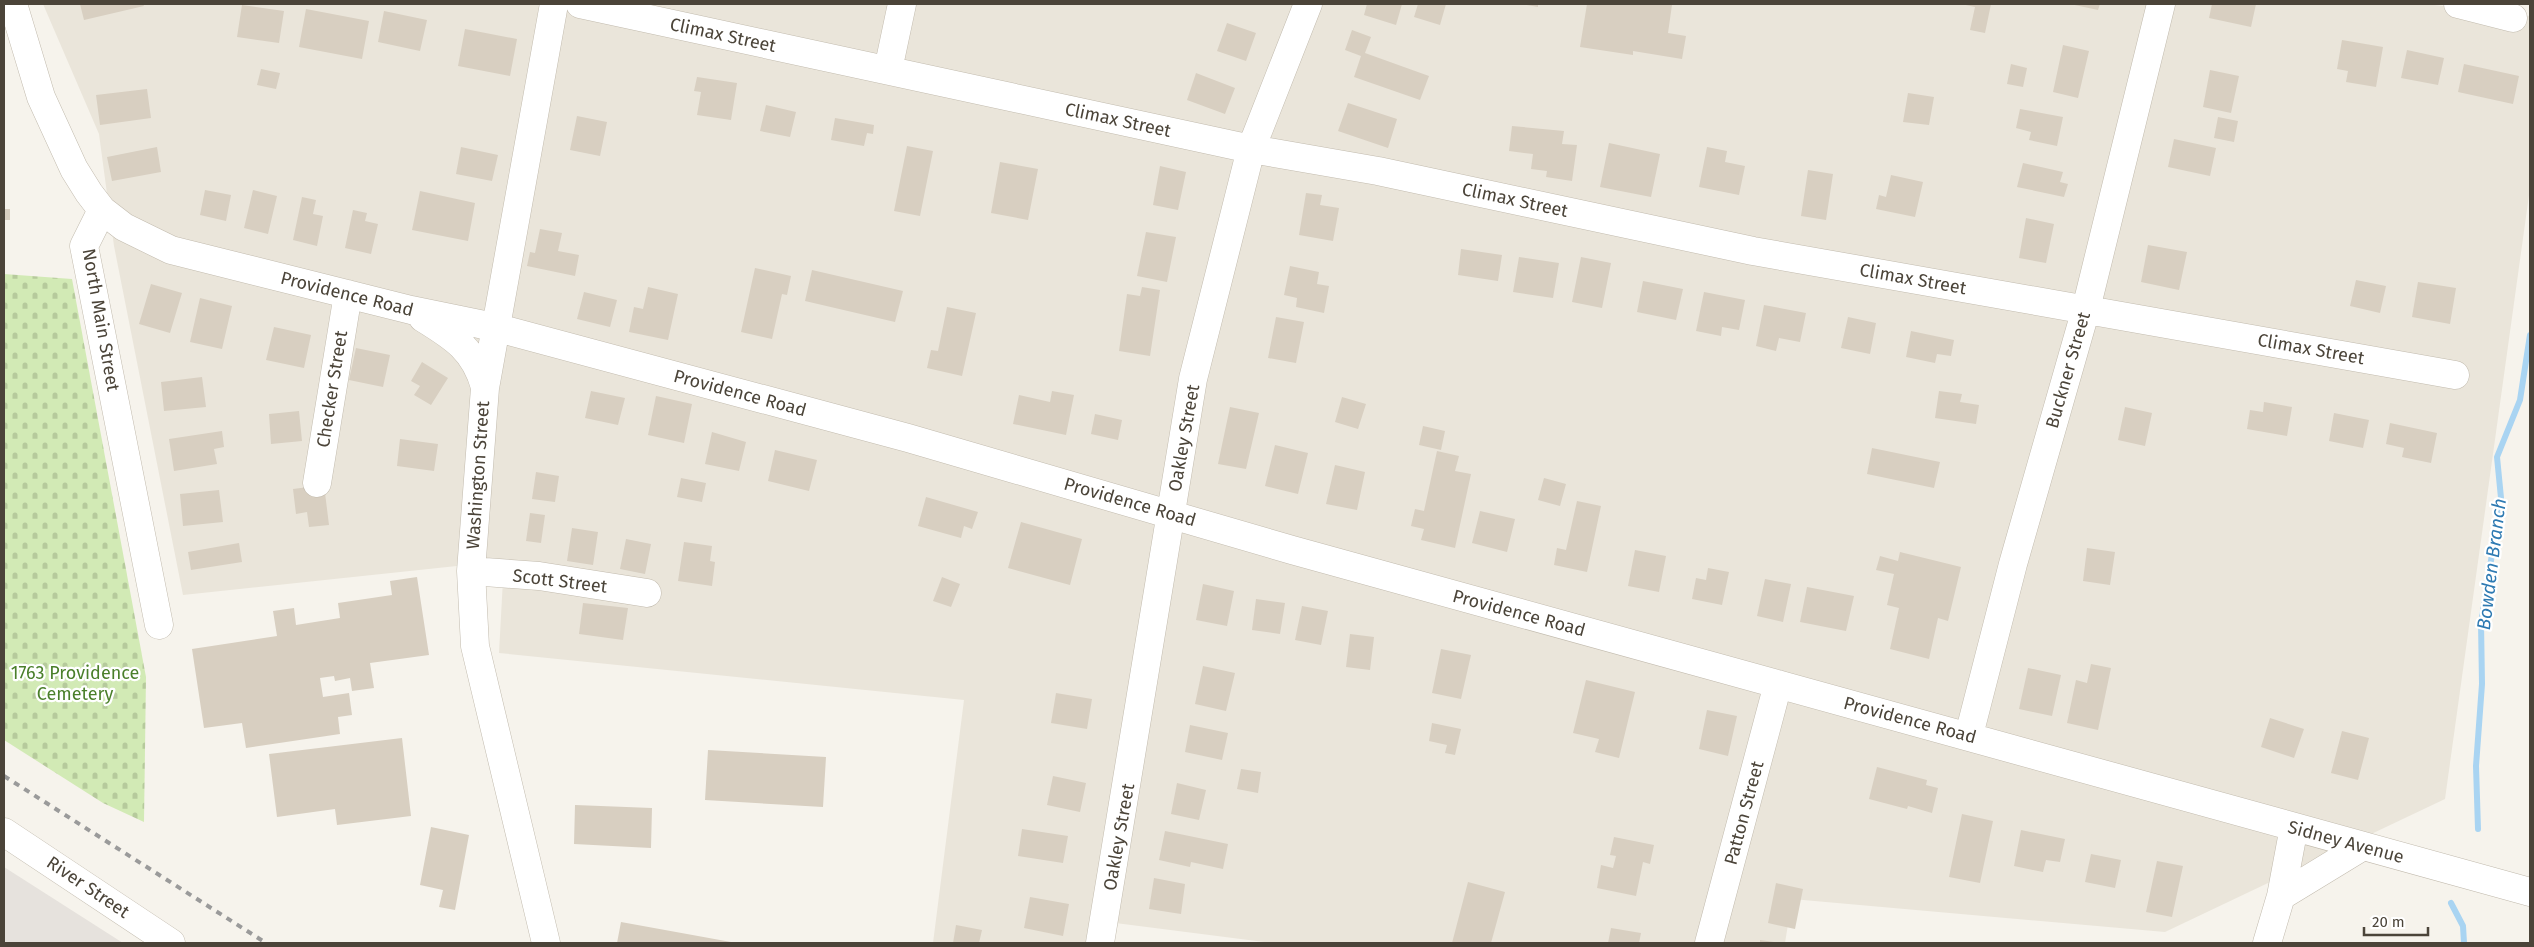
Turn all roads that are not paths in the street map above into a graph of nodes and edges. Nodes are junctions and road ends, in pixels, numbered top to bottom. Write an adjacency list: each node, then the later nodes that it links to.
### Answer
1 (13, 4): 11 (street)
2 (554, 4): 15 (street, Washington Street)
3 (580, 4): 9 (street, Climax Street)
4 (902, 4): 9 (street)
5 (1308, 4): 10 (street, Oakley Street)
6 (2161, 4): 13 (street, Buckner Street)
7 (2458, 4): 8 (street)
8 (2513, 18)
9 (888, 70): 10 (street, Climax Street)
10 (1251, 149): 13 (street, Climax Street); 19 (street, Oakley Street)
11 (102, 210): 12 (street, Providence Road); 22 (street, North Main Street)
12 (348, 294): 14 (street, Providence Road); 18 (street, Checker Street)
13 (2086, 309): 16 (street, Climax Street); 24 (street, Buckner Street)
14 (411, 310): 15 (street, Providence Road); 17 (street)
15 (494, 326): 17 (street, Washington Street); 19 (street, Providence Road)
16 (2455, 375)
17 (485, 388): 20 (street, Washington Street)
18 (317, 483)
19 (1170, 514): 23 (street, Providence Road); 33 (street, Oakley Street)
20 (472, 572): 21 (street, Scott Street); 32 (street, Washington Street)
21 (648, 593)
22 (159, 625)
23 (1778, 684): 24 (street, Providence Road); 34 (street, Patton Street)
24 (1969, 735): 25 (street, Providence Road)
25 (2162, 791): 26 (street, Sidney Avenue)
26 (2294, 827): 28 (street, Sidney Avenue); 30 (street)
27 (4, 832): 31 (street, River Street)
28 (2363, 846): 29 (street, Sidney Avenue); 30 (street)
29 (2530, 892)
30 (2281, 896): 35 (street)
31 (171, 943)
32 (546, 943)
33 (1100, 943)
34 (1709, 943)
35 (2267, 943)

